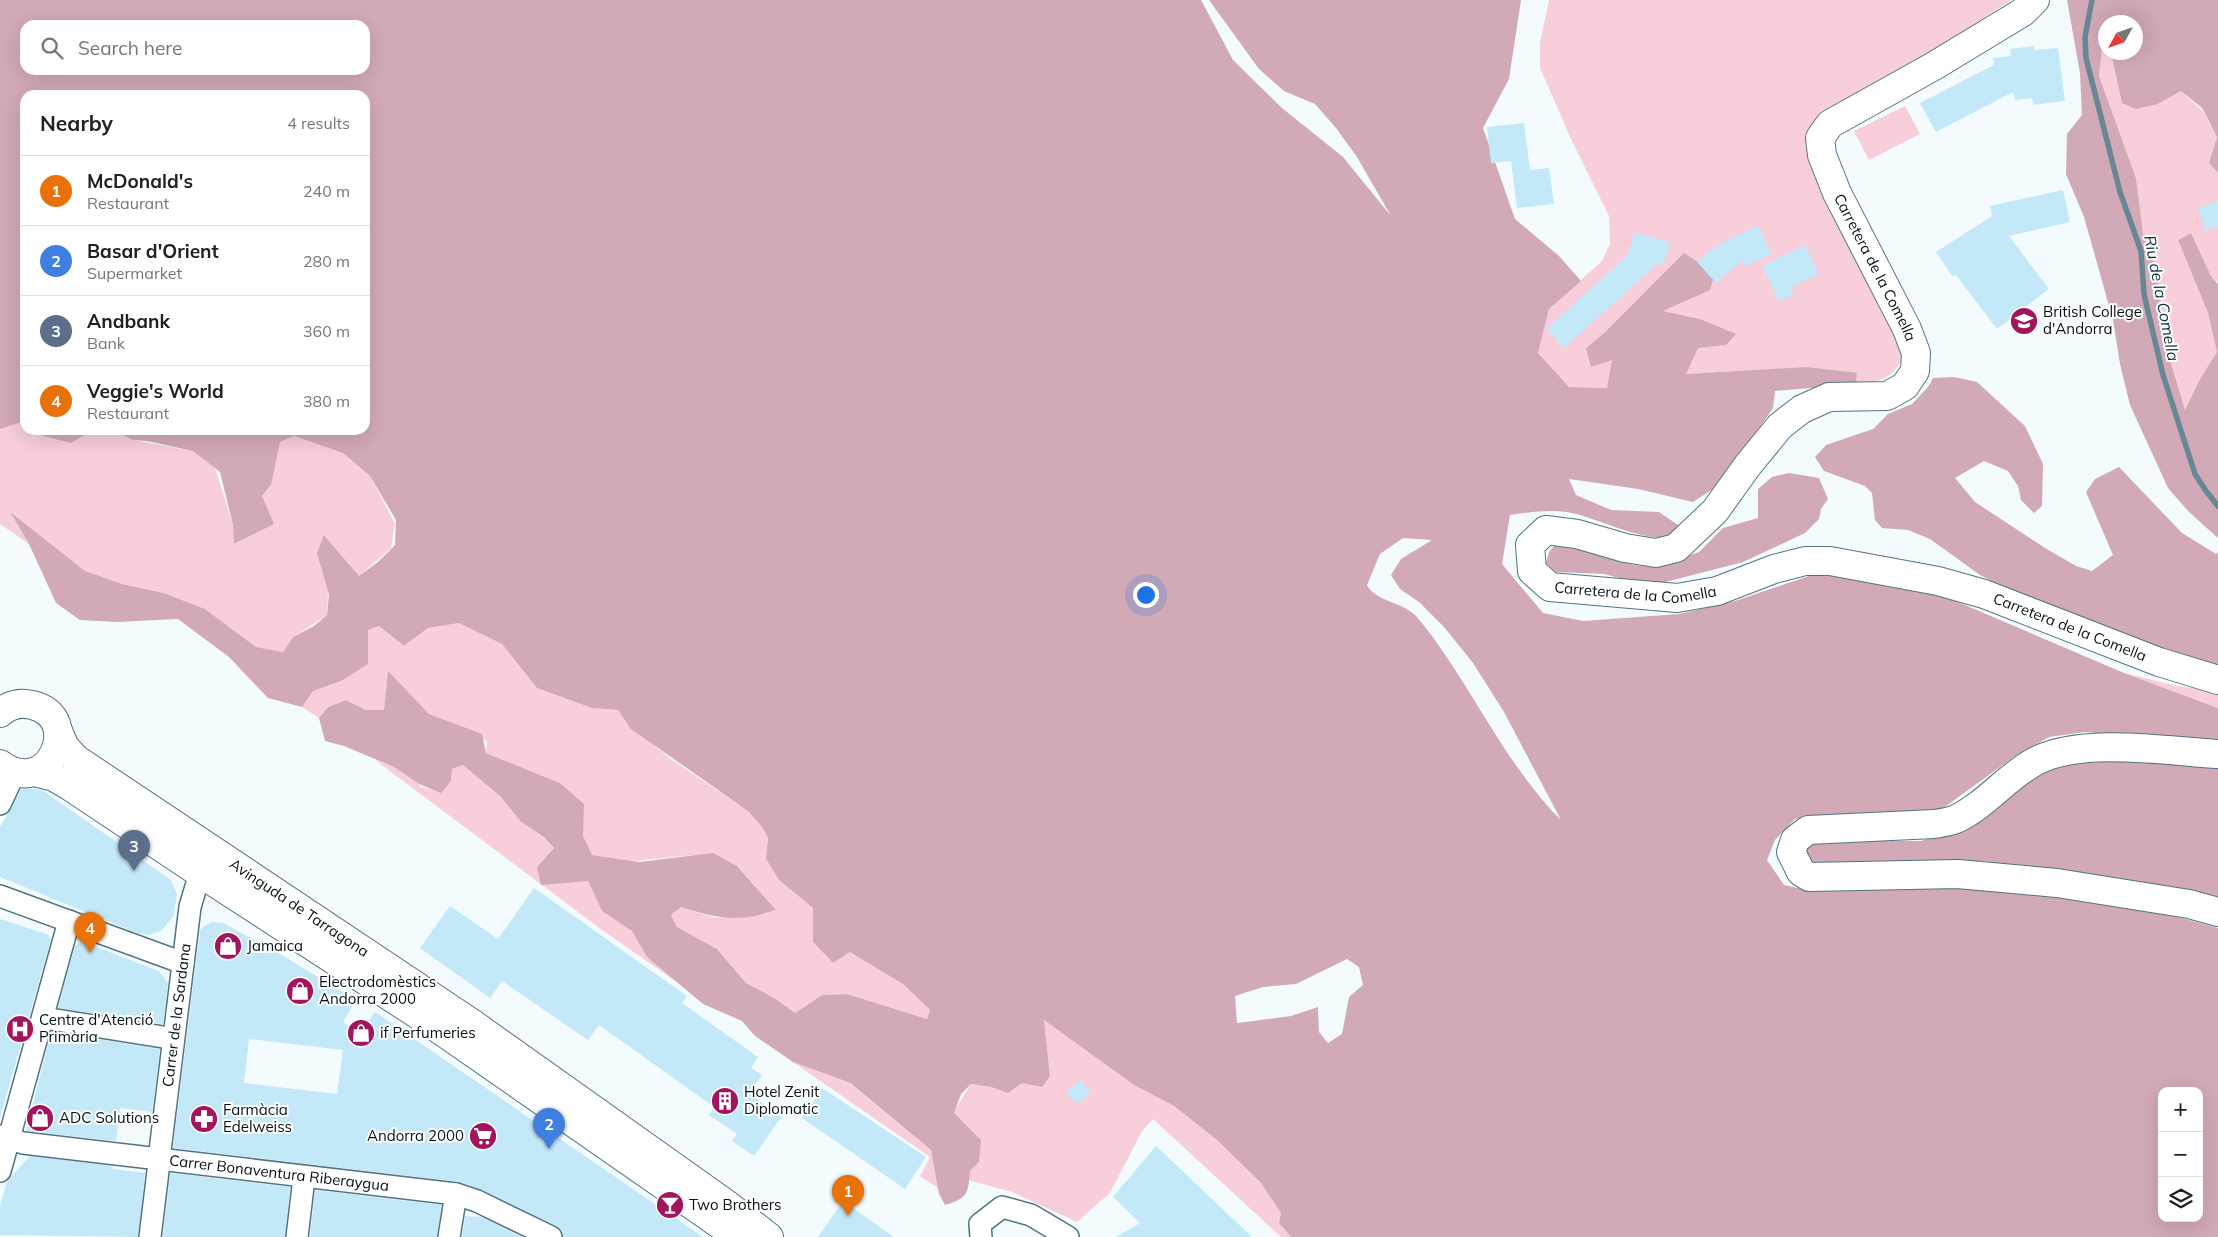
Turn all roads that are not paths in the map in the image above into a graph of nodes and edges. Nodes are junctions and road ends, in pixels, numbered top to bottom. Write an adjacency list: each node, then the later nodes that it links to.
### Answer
1 (2035, 0): 2 (main road, Carretera de la Comella)
2 (2218, 680)
3 (7, 706): 4 (main road, Avinguda de Tarragona)
4 (58, 731): 6 (main road); 25 (main road, Avinguda de Tarragona)
5 (2218, 754): 10 (main road)
6 (16, 769): 7 (street); 8 (main road, Avinguda de Tarragona)
7 (0, 804)
8 (200, 873): 12 (street, Carrer de la Sardana); 20 (main road, Avinguda de Tarragona)
9 (0, 896): 11 (street)
10 (2218, 912)
11 (70, 921): 12 (street); 15 (street)
12 (183, 963): 16 (street, Carrer de la Sardana)
13 (50, 1020): 14 (street)
14 (163, 1037)
15 (4, 1138): 16 (street, Carrer Bonaventura Riberaygua); 17 (street)
16 (158, 1165): 18 (street, Carrer Bonaventura Riberaygua); 21 (street, Carrer de la Sardana)
17 (0, 1171)
18 (304, 1178): 19 (street, Carrer Bonaventura Riberaygua); 22 (street)
19 (456, 1194): 23 (street); 24 (street, Carrer Bonaventura Riberaygua)
20 (731, 1235)
21 (150, 1237)
22 (297, 1237)
23 (449, 1237)
24 (551, 1237)
25 (769, 1237)
26 (981, 1237): 27 (street)
27 (1068, 1237)

